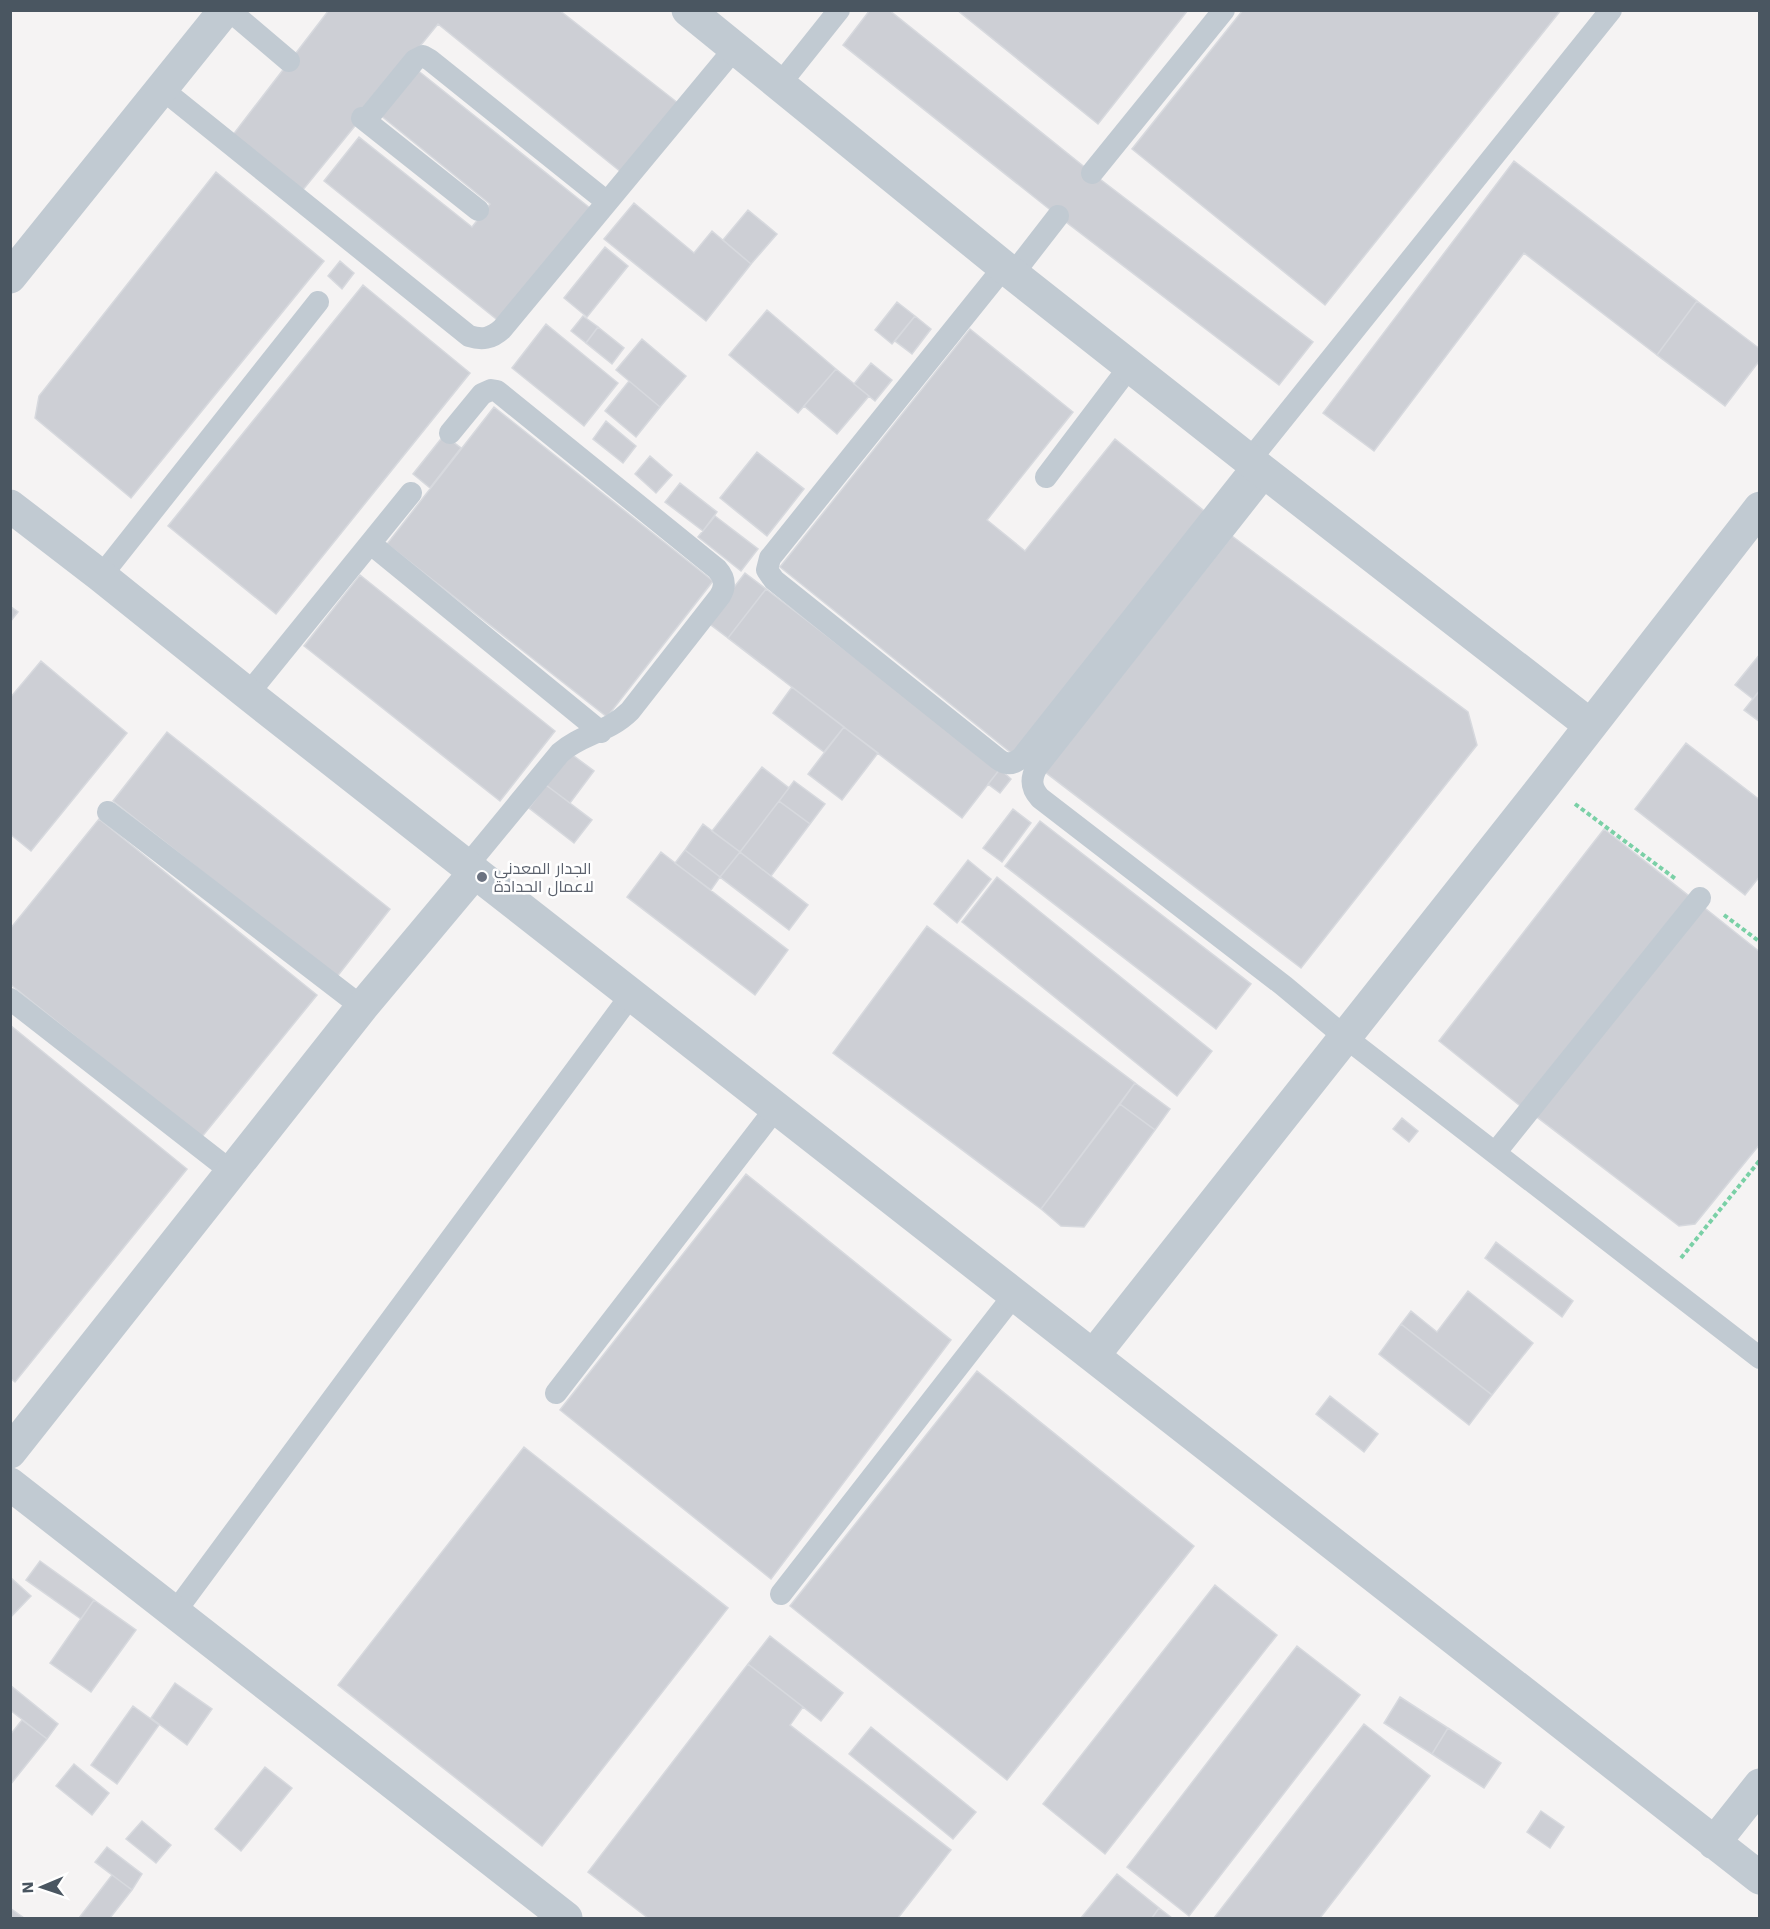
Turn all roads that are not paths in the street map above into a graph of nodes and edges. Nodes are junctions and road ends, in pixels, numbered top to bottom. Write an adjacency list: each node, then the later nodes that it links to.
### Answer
1 (227, 10): 7 (lane); 9 (street)
2 (688, 10): 6 (street)
3 (839, 10): 8 (lane)
4 (1224, 10): 10 (lane)
5 (1611, 10): 19 (lane)
6 (735, 48): 8 (street); 11 (lane)
7 (289, 61)
8 (780, 84): 14 (street)
9 (162, 89): 11 (lane); 15 (street)
10 (1092, 173)
11 (607, 202): 12 (lane)
12 (478, 210)
13 (1058, 216): 14 (lane)
14 (1008, 270): 17 (street); 19 (lane)
15 (10, 277)
16 (318, 302): 25 (lane)
17 (1130, 366): 19 (street); 20 (lane)
18 (450, 434): 28 (lane)
19 (1257, 467): 27 (street); 35 (lane)
20 (1046, 477)
21 (411, 493): 24 (lane)
22 (10, 506): 25 (street)
23 (1760, 508): 27 (street)
24 (370, 544): 26 (lane); 28 (lane)
25 (101, 576): 26 (street)
26 (248, 694): 30 (street)
27 (1590, 725): 35 (street)
28 (601, 732): 30 (lane)
29 (108, 812): 34 (lane)
30 (471, 869): 32 (street); 34 (street)
31 (1700, 898): 37 (lane)
32 (631, 994): 36 (street); 46 (lane)
33 (10, 999): 38 (lane)
34 (362, 1007): 38 (street)
35 (1345, 1037): 37 (lane); 40 (street)
36 (776, 1108): 39 (street); 42 (lane)
37 (1495, 1153): 41 (lane)
38 (232, 1172): 43 (street)
39 (1014, 1295): 40 (street); 45 (lane)
40 (1093, 1356): 48 (street)
41 (1760, 1358)
42 (556, 1393)
43 (10, 1452)
44 (10, 1484): 46 (street)
45 (781, 1594)
46 (175, 1612): 50 (street)
47 (1760, 1785): 48 (street)
48 (1714, 1843): 49 (street)
49 (1760, 1878)
50 (566, 1918)

